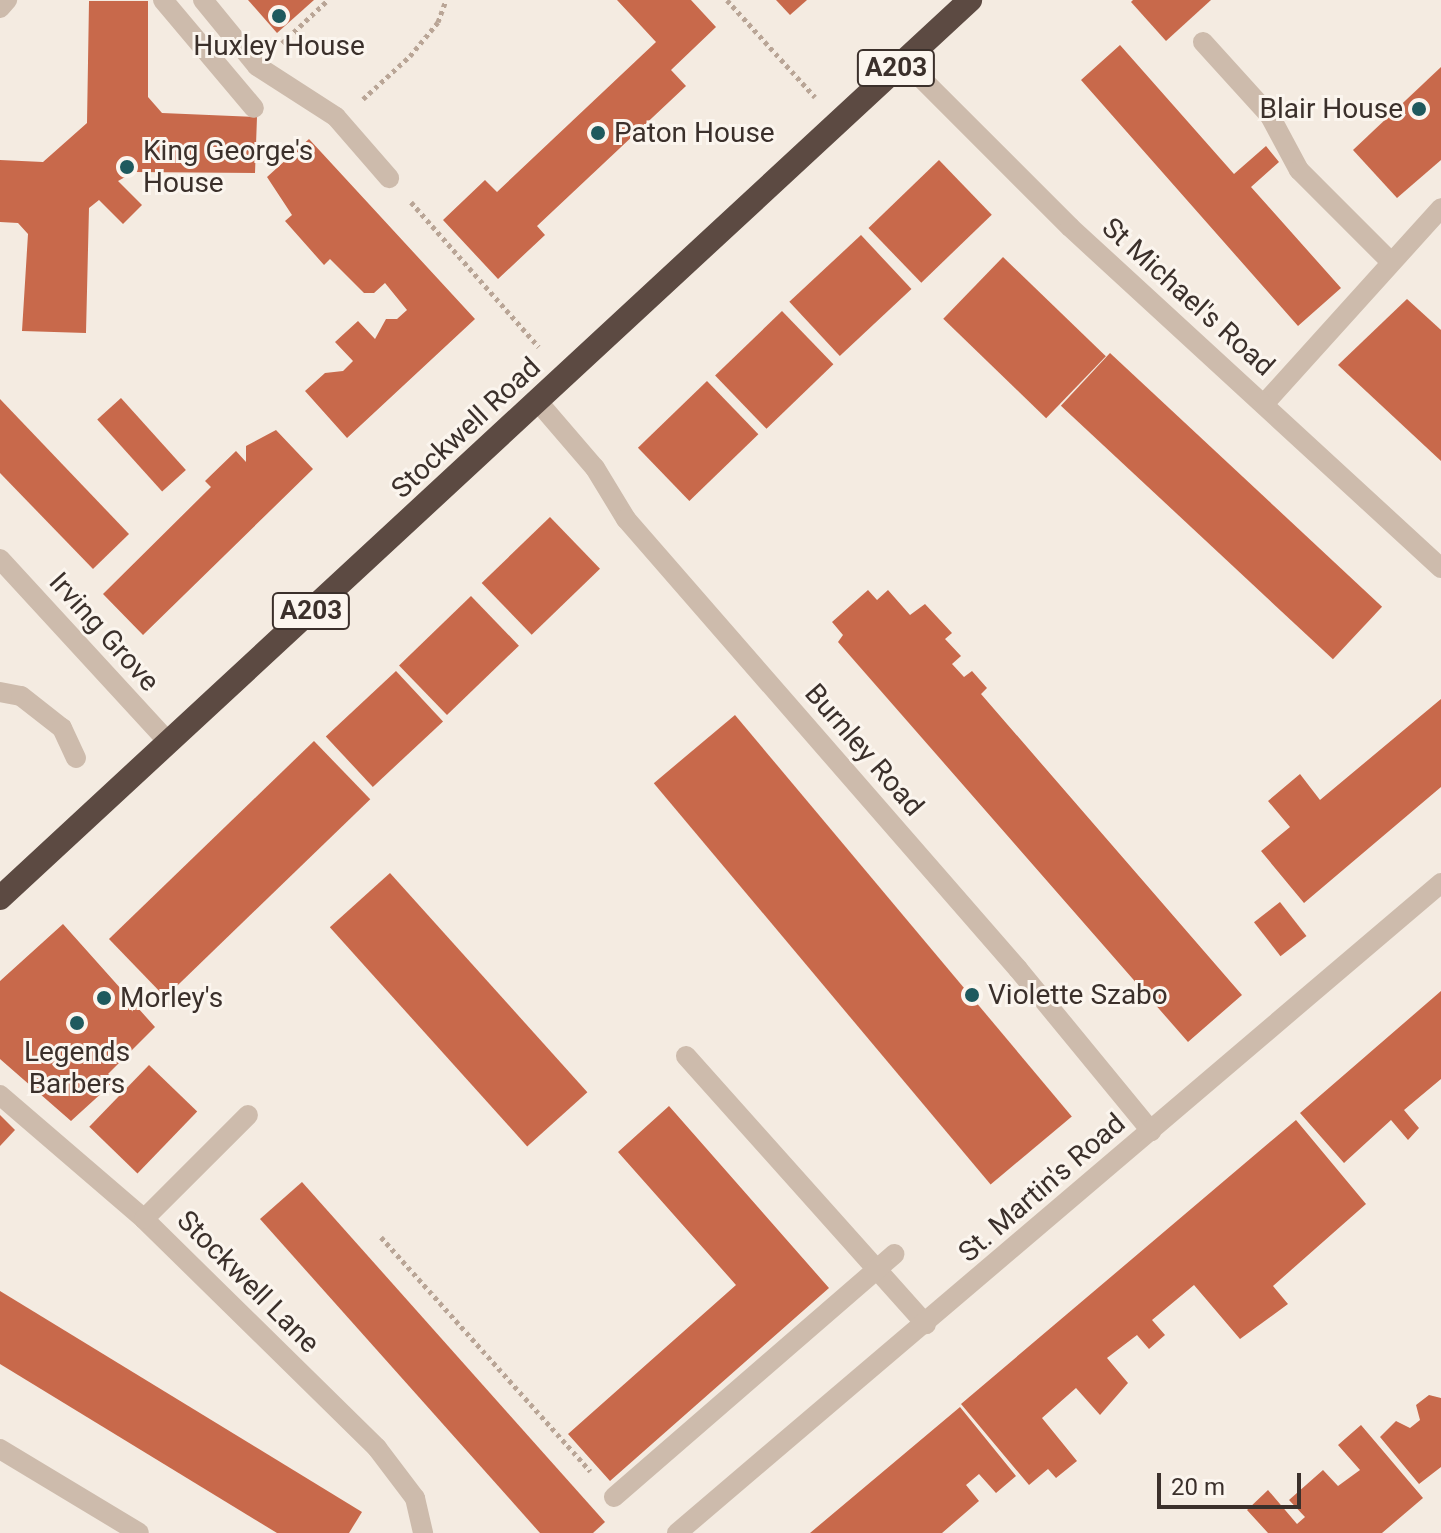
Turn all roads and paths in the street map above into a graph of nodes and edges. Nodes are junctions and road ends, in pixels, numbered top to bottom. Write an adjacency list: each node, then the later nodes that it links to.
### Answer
1 (7, 0): 8 (street)
2 (163, 0): 13 (street)
3 (203, 0): 11 (street)
4 (328, 0): 11 (path)
5 (446, 0): 14 (path)
6 (727, 0): 12 (path)
7 (970, 0): 10 (highway, Stockwell Road / A203)
8 (0, 8)
9 (1203, 42): 17 (street)
10 (904, 61): 19 (highway, Stockwell Road / A203); 20 (street, St Michael's Road)
11 (257, 66): 14 (street)
12 (805, 86)
13 (254, 108)
14 (336, 117): 15 (street)
15 (389, 178): 18 (path)
16 (1441, 208): 17 (street)
17 (1390, 261): 20 (street)
18 (531, 339)
19 (539, 403): 24 (highway, Stockwell Road / A203); 31 (street, Burnley Road)
20 (1264, 404): 22 (street, St Michael's Road)
21 (0, 559): 24 (street, Irving Grove)
22 (1441, 568)
23 (0, 692): 25 (street)
24 (168, 742): 27 (highway, Stockwell Road / A203)
25 (76, 758)
26 (1441, 883): 31 (street, St. Martin's Road)
27 (0, 898)
28 (686, 1056): 35 (street)
29 (0, 1095): 32 (street, Stockwell Lane)
30 (248, 1115): 32 (street)
31 (1151, 1131): 36 (street, St. Martin's Road)
32 (144, 1219): 40 (street, Stockwell Lane)
33 (381, 1237): 38 (path)
34 (895, 1254): 35 (street)
35 (878, 1270): 36 (street); 38 (street)
36 (926, 1324): 41 (street, St. Martin's Road)
37 (0, 1449): 39 (street)
38 (614, 1497)
39 (139, 1533)
40 (423, 1533)
41 (677, 1533)

